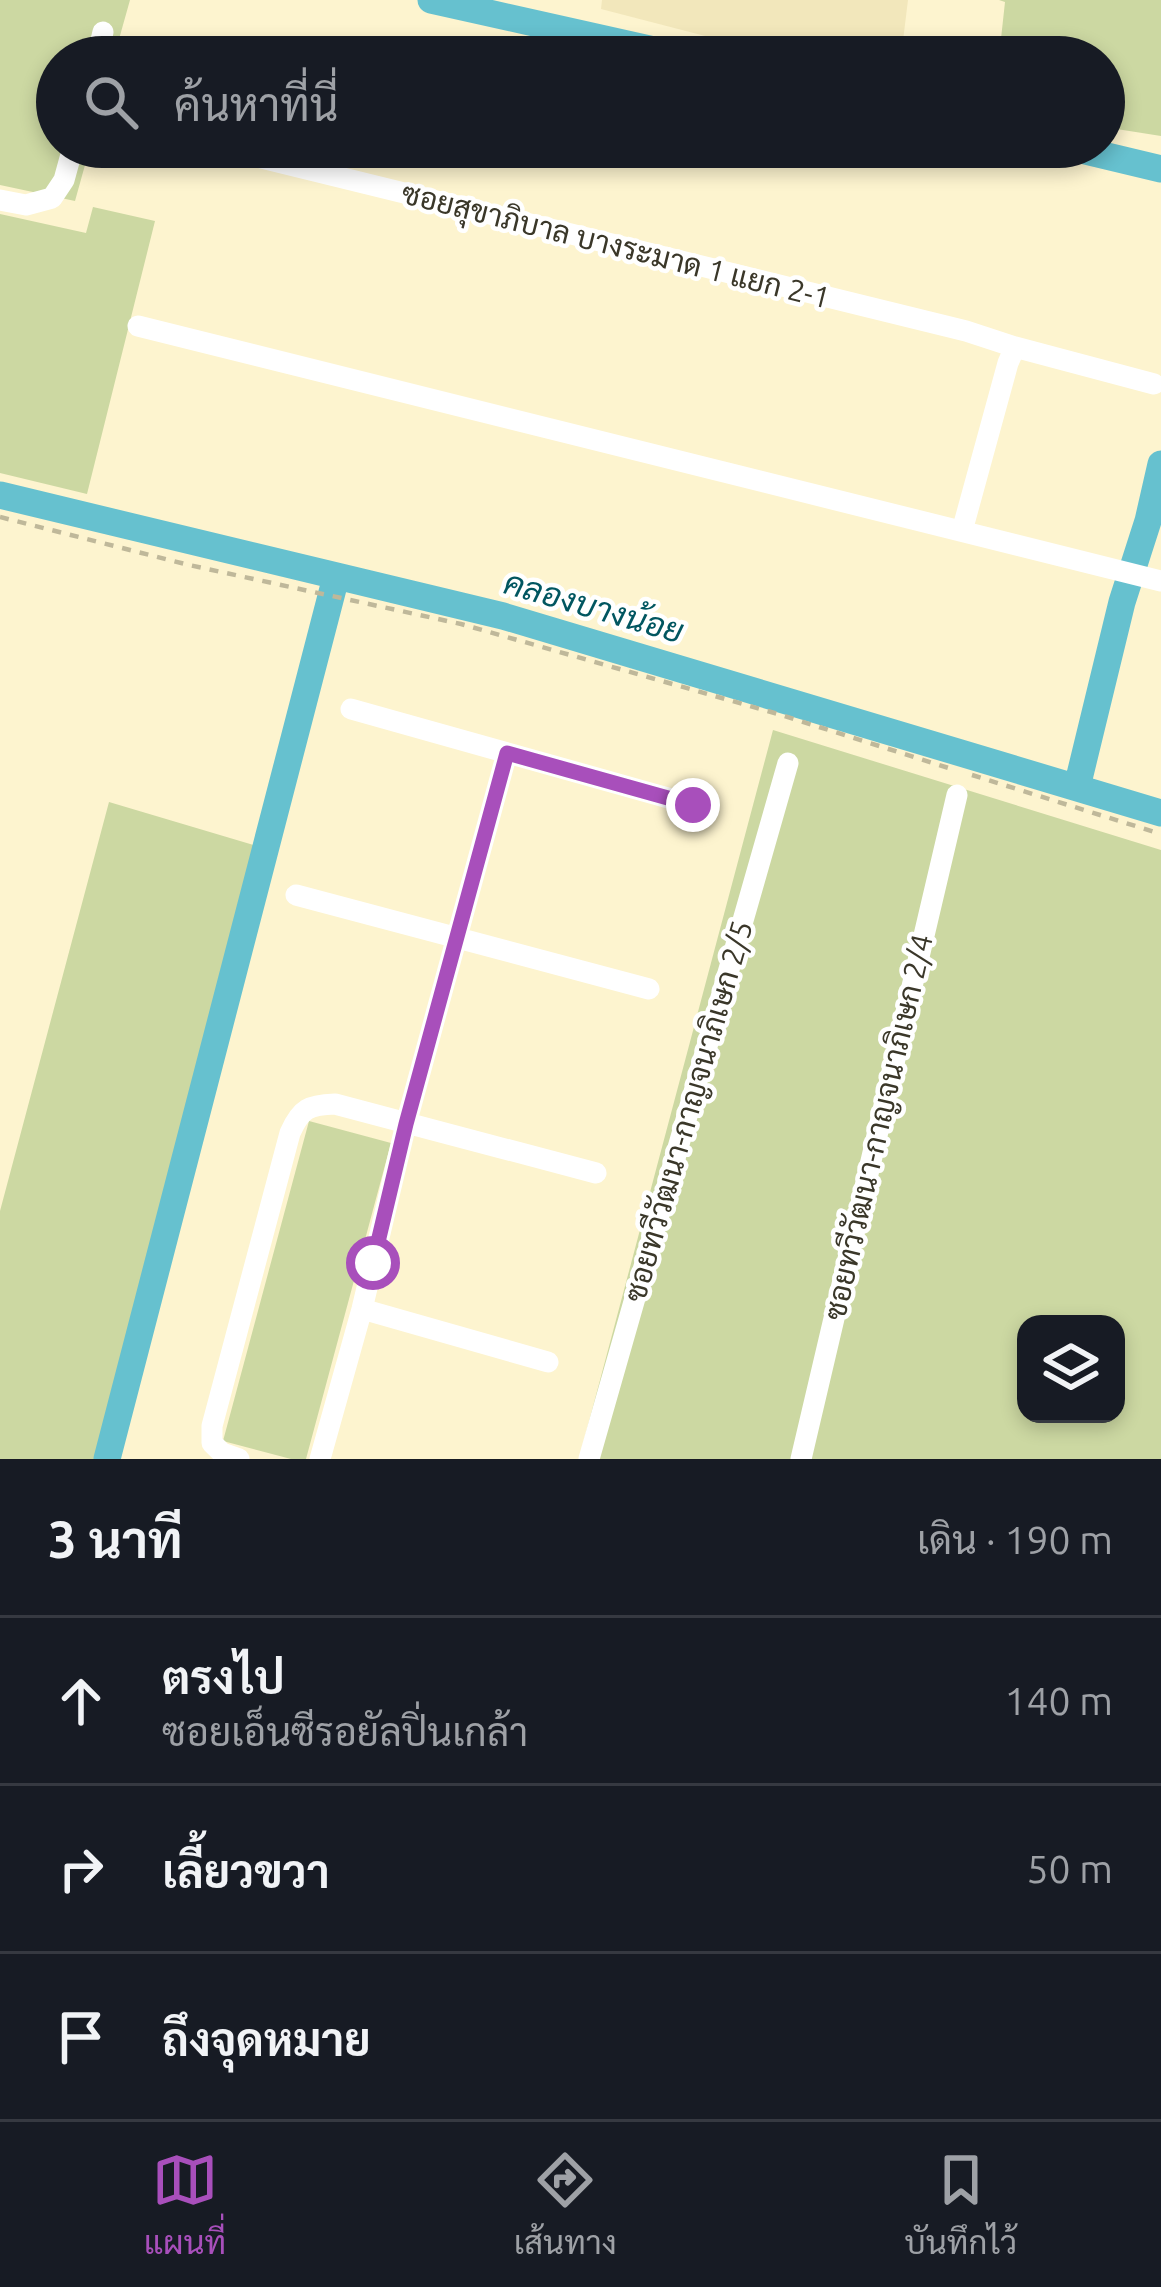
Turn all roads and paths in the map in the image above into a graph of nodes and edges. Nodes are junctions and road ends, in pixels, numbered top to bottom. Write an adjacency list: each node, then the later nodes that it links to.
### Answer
1 (104, 32): 2 (street)
2 (103, 36)
3 (67, 168): 5 (street)
4 (302, 168): 7 (street, ซอยสุขาภิบาล บางระมาด 1 แยก 2-1)
5 (0, 200)
6 (138, 326): 10 (street)
7 (1015, 347): 8 (street, ซอยสุขาภิบาล บางระมาด 1 แยก 2-1); 10 (street)
8 (1154, 384)
9 (0, 517): 17 (path)
10 (962, 531): 11 (street)
11 (1153, 579)
12 (351, 710): 13 (street)
13 (507, 753): 16 (street); 19 (street)
14 (788, 763): 27 (street, ซอยทวีวัฒนา-กาญจนาภิเษก 2/5)
15 (957, 795): 28 (street, ซอยทวีวัฒนา-กาญจนาภิเษก 2/4)
16 (693, 805)
17 (1161, 834)
18 (296, 895): 19 (street)
19 (458, 939): 20 (street); 21 (street)
20 (649, 989)
21 (406, 1124): 22 (street); 23 (street); 25 (street)
22 (596, 1173)
23 (362, 1310): 24 (street); 26 (street)
24 (548, 1362)
25 (239, 1459)
26 (320, 1459)
27 (589, 1459)
28 (801, 1459)

